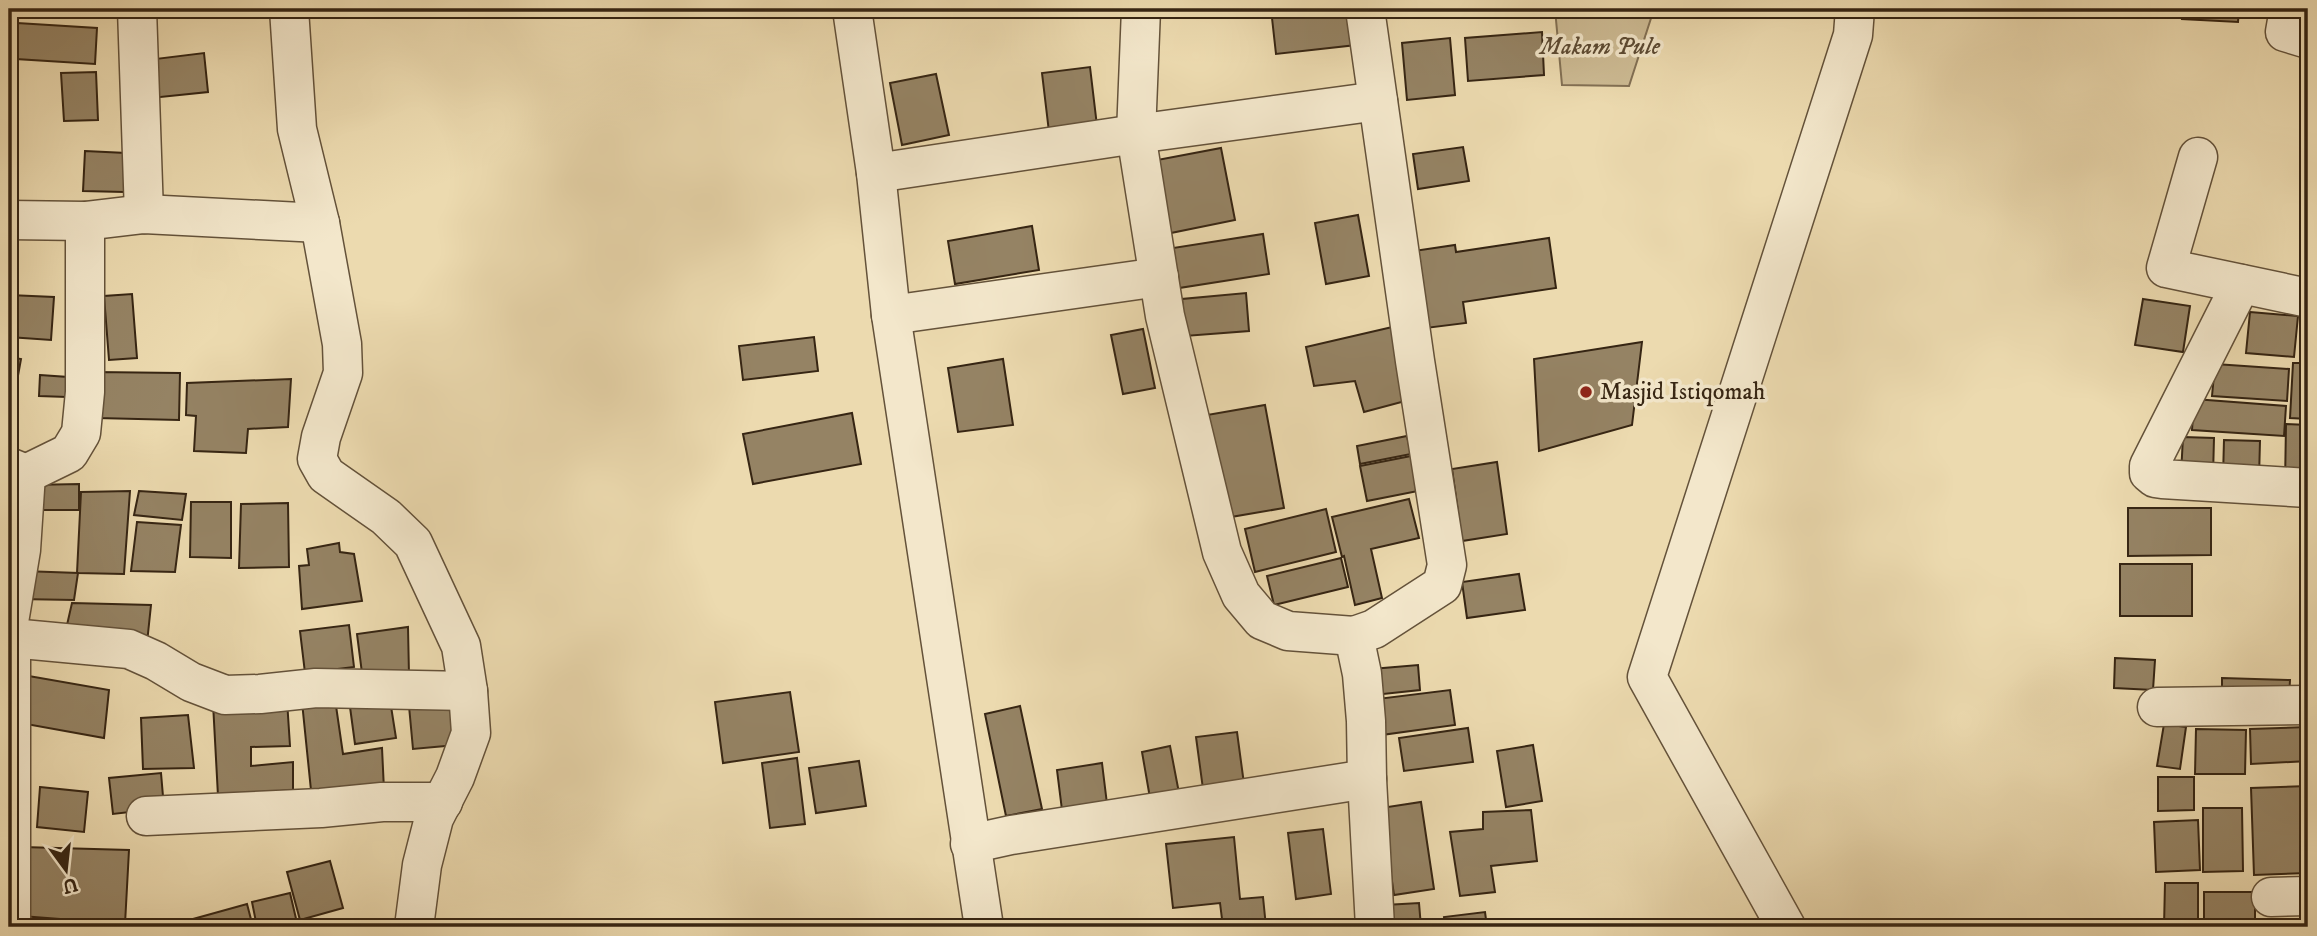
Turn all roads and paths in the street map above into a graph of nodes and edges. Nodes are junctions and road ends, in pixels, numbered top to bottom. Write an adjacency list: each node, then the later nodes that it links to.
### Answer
1 (137, 9): 13 (street)
2 (289, 9): 15 (street)
3 (1141, 9): 10 (street)
4 (1365, 9): 9 (street)
5 (1855, 9): 36 (street)
6 (2289, 9): 8 (street)
7 (863, 12): 12 (street)
8 (2308, 39)
9 (1378, 102): 10 (street); 23 (street)
10 (1136, 134): 12 (street); 16 (street)
11 (2198, 157): 17 (street)
12 (876, 173): 19 (street)
13 (113, 218): 14 (street); 15 (street); 20 (street)
14 (9, 220)
15 (320, 223): 24 (street)
16 (1159, 277): 19 (street); 23 (street)
17 (2241, 284): 18 (street); 21 (street)
18 (2308, 298)
19 (891, 315): 30 (street)
20 (18, 470): 22 (street)
21 (2308, 488)
22 (10, 627): 24 (street); 31 (street)
23 (1354, 636): 27 (street)
24 (468, 691): 28 (street)
25 (2308, 705): 26 (street)
26 (2157, 707)
27 (1367, 779): 30 (street); 35 (street)
28 (443, 802): 29 (street); 33 (street)
29 (146, 816)
30 (970, 844): 34 (street)
31 (10, 856): 32 (street)
32 (11, 927)
33 (414, 927)
34 (984, 927)
35 (1375, 927)
36 (1786, 927)

